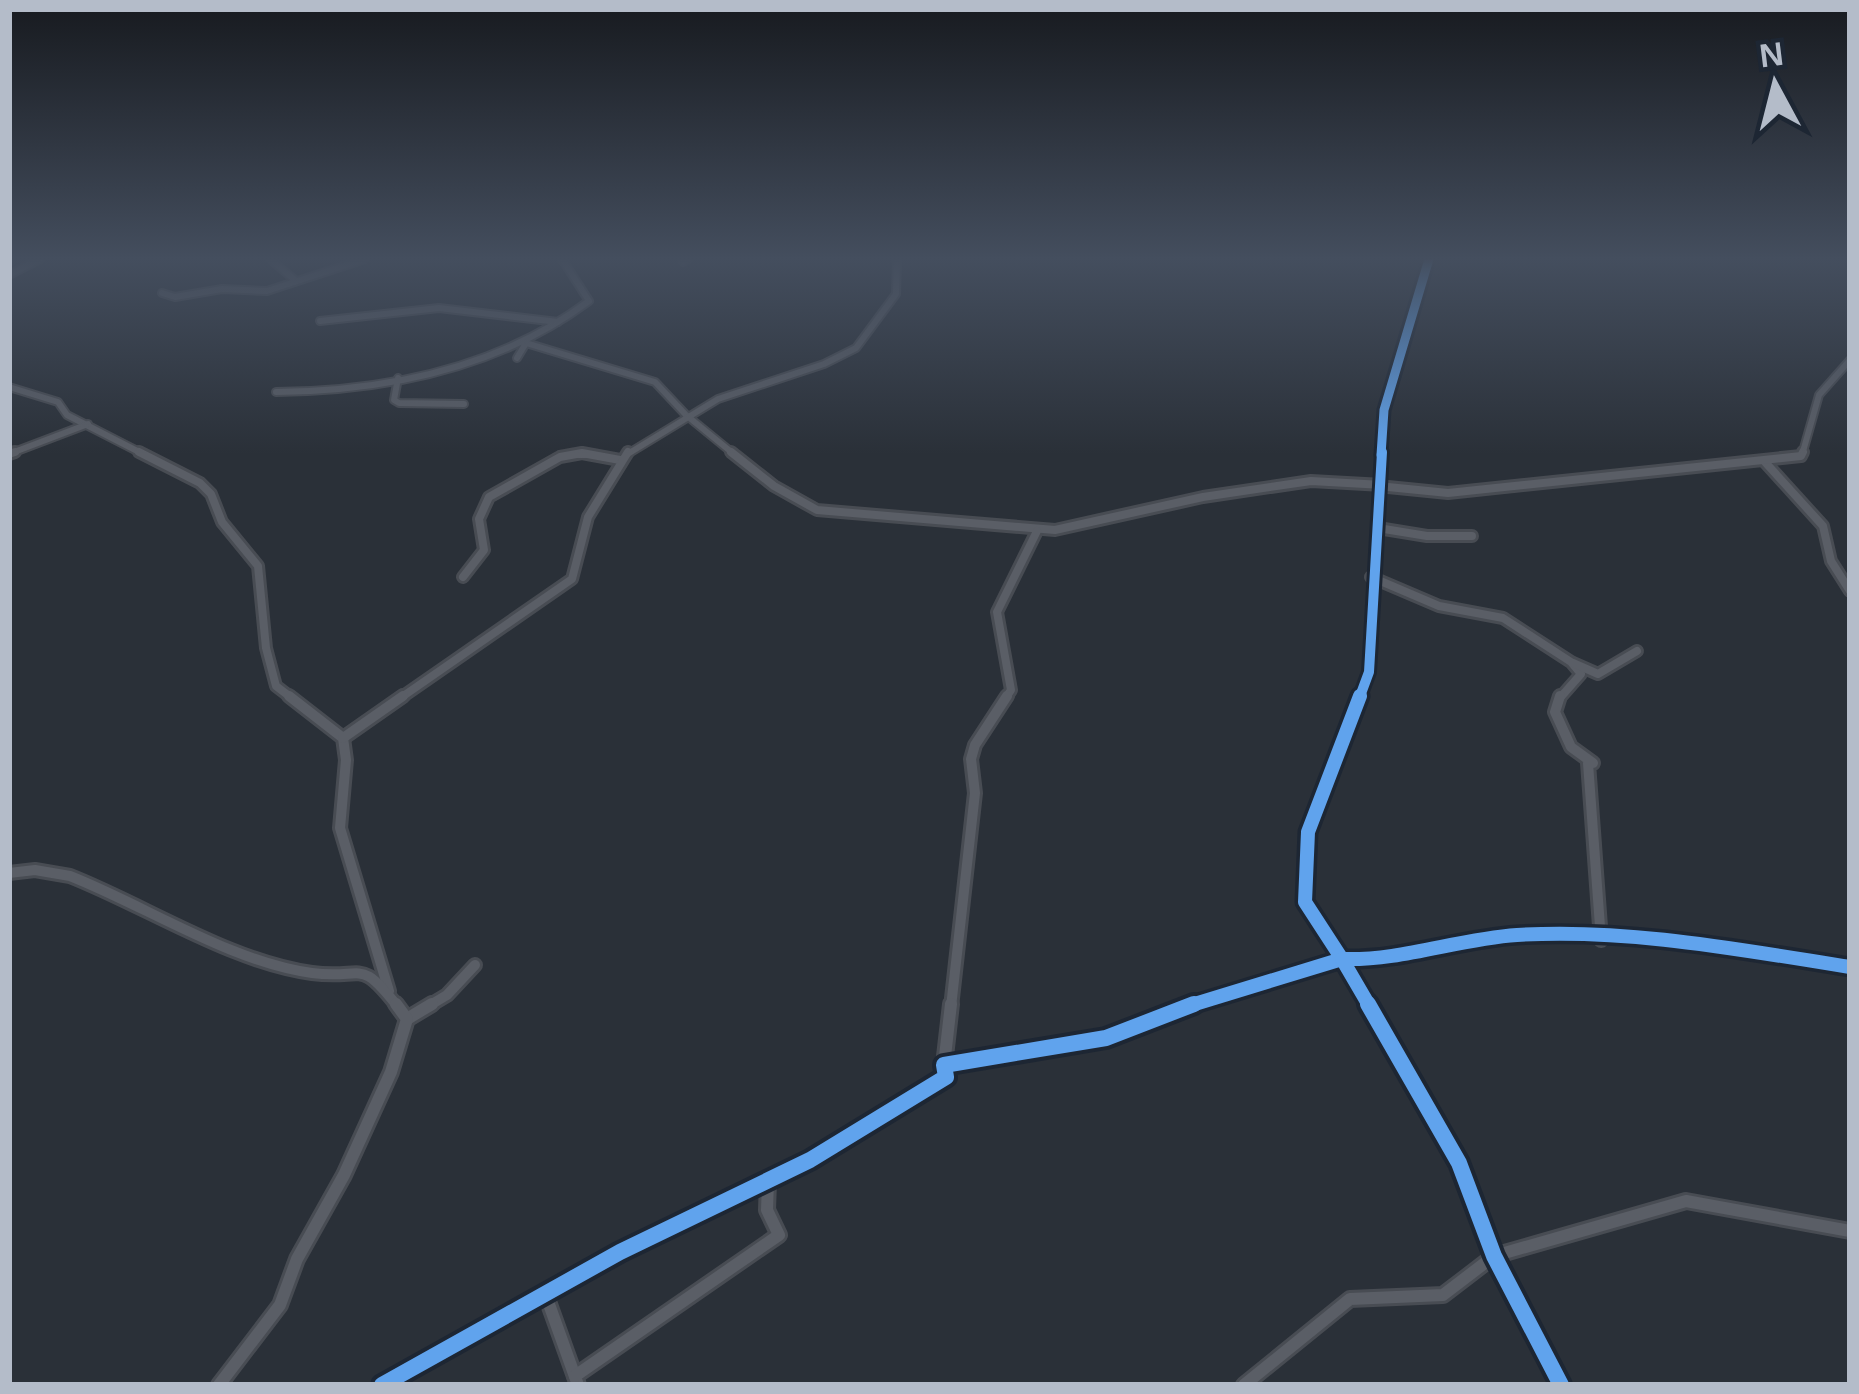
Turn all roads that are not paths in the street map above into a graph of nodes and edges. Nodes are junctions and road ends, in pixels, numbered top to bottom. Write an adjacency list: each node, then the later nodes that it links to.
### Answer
1 (555, 324): 4 (street)
2 (874, 324): 11 (street)
3 (1412, 324): 16 (street)
4 (526, 343): 5 (street); 7 (street); 11 (street)
5 (517, 358)
6 (1850, 360): 15 (street)
7 (398, 378): 9 (street); 10 (street)
8 (9, 387): 12 (street)
9 (276, 392)
10 (464, 404)
11 (686, 415): 14 (street); 18 (street)
12 (90, 423): 13 (street); 25 (street)
13 (9, 454)
14 (620, 460): 21 (street); 25 (street)
15 (1765, 461): 16 (street); 22 (street)
16 (1381, 486): 17 (street); 18 (street)
17 (1378, 528): 19 (street); 20 (street)
18 (1037, 531): 33 (street)
19 (1472, 536)
20 (1371, 577): 24 (street); 28 (street)
21 (463, 578)
22 (1850, 591)
23 (1637, 651): 24 (street)
24 (1571, 662): 27 (street)
25 (343, 738): 31 (street)
26 (9, 873): 31 (street)
27 (1601, 940): 28 (street); 30 (street)
28 (1342, 959): 33 (street); 36 (street)
29 (475, 965): 32 (street)
30 (1850, 967)
31 (391, 997): 32 (street)
32 (407, 1019): 39 (street)
33 (944, 1065): 34 (street)
34 (768, 1183): 37 (street); 38 (street)
35 (1850, 1231): 36 (street)
36 (1494, 1256): 41 (street); 42 (street)
37 (545, 1293): 38 (street); 40 (street)
38 (577, 1381)
39 (220, 1385)
40 (382, 1385)
41 (1244, 1385)
42 (1561, 1385)

